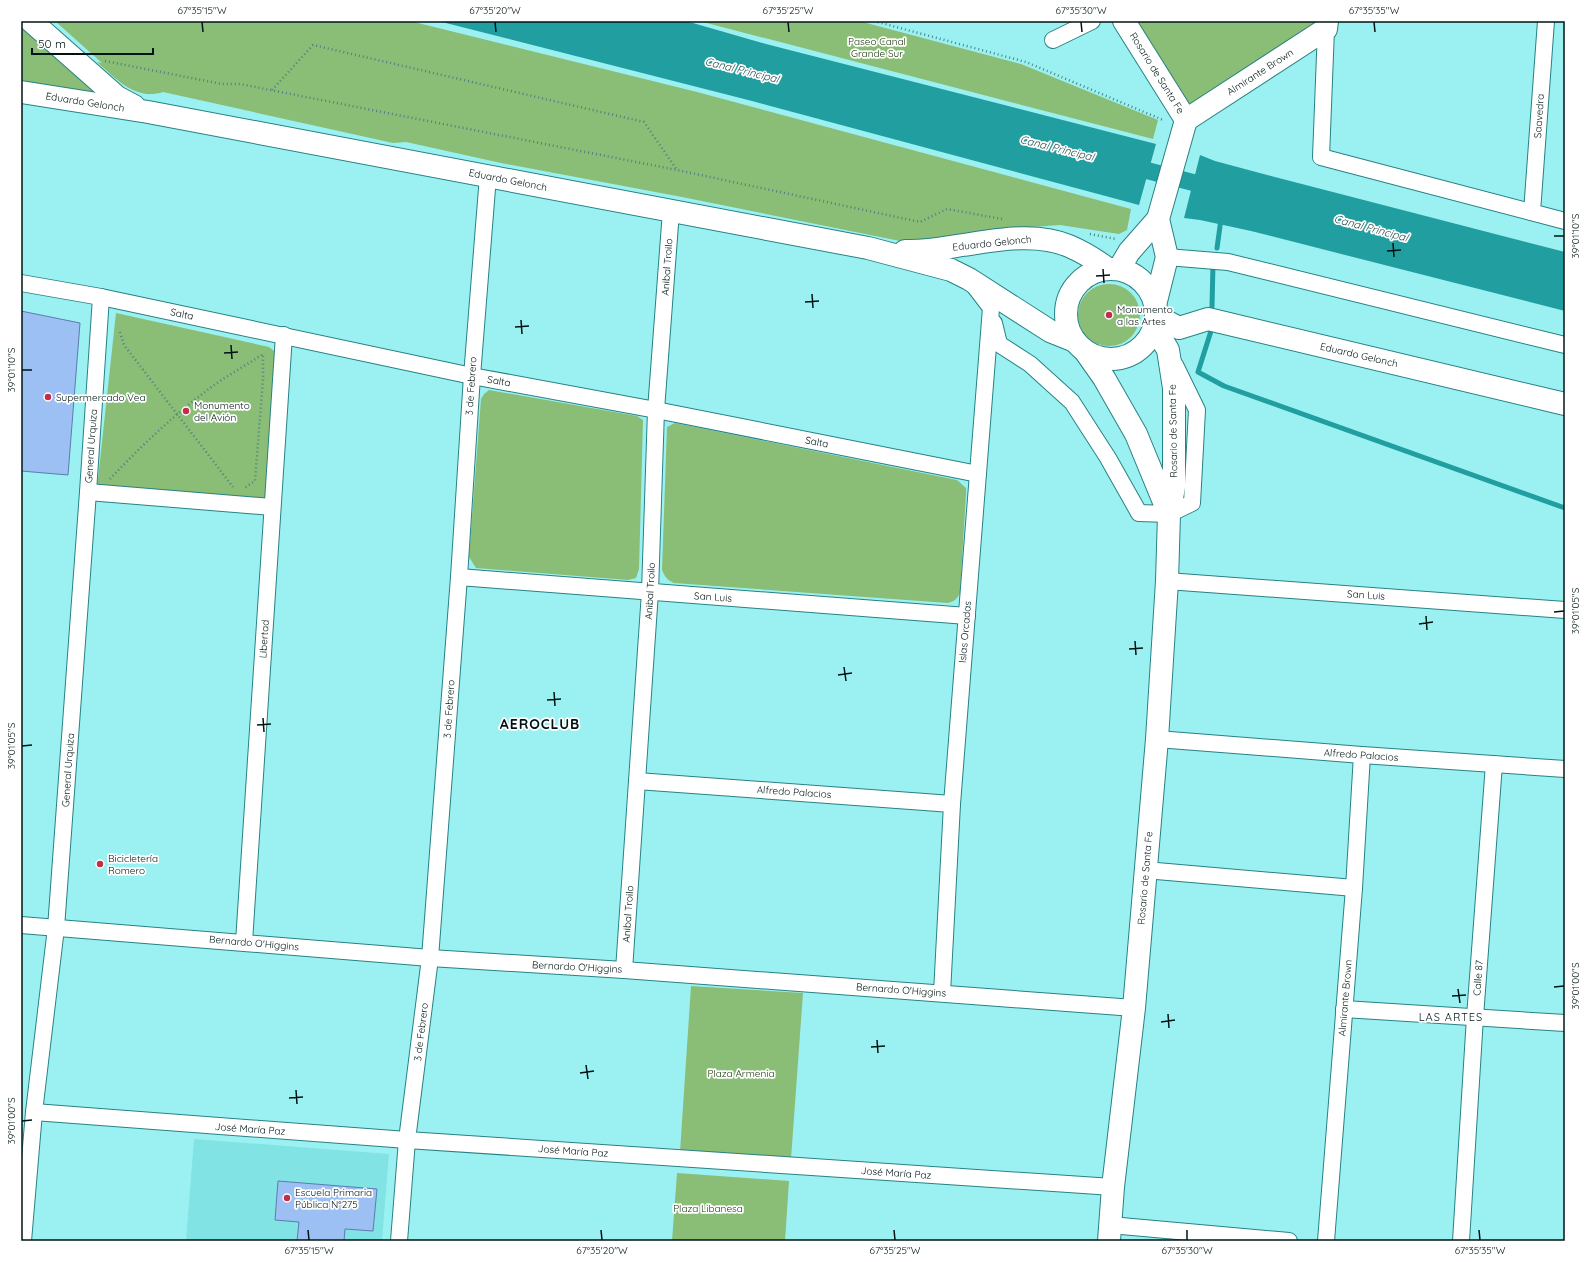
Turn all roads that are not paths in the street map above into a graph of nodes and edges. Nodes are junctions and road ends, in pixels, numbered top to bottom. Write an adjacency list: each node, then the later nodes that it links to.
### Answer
1 (31, 21): 8 (main road, Eduardo Gelonch)
2 (1092, 21): 6 (street)
3 (1124, 21): 9 (main road, Rosario de Santa Fe)
4 (1546, 21): 12 (street, Saavedra)
5 (1327, 25): 9 (main road, Almirante Brown); 12 (street)
6 (1054, 40)
7 (21, 92): 8 (main road, Eduardo Gelonch)
8 (148, 112): 10 (main road, Eduardo Gelonch)
9 (1182, 132): 13 (main road)
10 (488, 176): 11 (main road, Eduardo Gelonch); 26 (street, 3 de Febrero)
11 (671, 211): 15 (main road, Eduardo Gelonch); 28 (street, Anibal Troilo)
12 (1532, 212): 14 (street)
13 (1158, 218): 16 (main road); 17 (main road)
14 (1565, 221)
15 (868, 248): 17 (main road, Eduardo Gelonch); 18 (main road, Eduardo Gelonch)
16 (1167, 258): 22 (main road); 24 (street)
17 (1114, 269): 22 (main road, Eduardo Gelonch); 25 (main road)
18 (969, 279): 21 (street); 25 (main road, Eduardo Gelonch)
19 (21, 283): 20 (street, Salta)
20 (101, 297): 23 (street, Salta); 30 (street, General Urquiza)
21 (991, 308): 29 (street, Islas Orcadas); 32 (street)
22 (1155, 316): 25 (main road, Eduardo Gelonch); 27 (main road, Eduardo Gelonch); 32 (main road, Rosario de Santa Fe)
23 (284, 335): 26 (street, Salta); 31 (street, Libertad)
24 (1565, 345)
25 (1080, 346): 32 (main road, Rosario de Santa Fe)
26 (472, 376): 28 (street, Salta); 33 (street, 3 de Febrero)
27 (1565, 404)
28 (656, 410): 29 (street, Salta); 35 (street, Anibal Troilo)
29 (978, 474): 37 (street, Islas Orcadas)
30 (88, 492): 31 (street); 47 (street, General Urquiza)
31 (272, 507): 48 (street, Libertad)
32 (1169, 514): 34 (main road, Rosario de Santa Fe)
33 (459, 577): 35 (street, San Luis); 49 (street, 3 de Febrero)
34 (1167, 581): 36 (street, San Luis); 38 (main road, Rosario de Santa Fe)
35 (650, 592): 37 (street, San Luis); 42 (street, Anibal Troilo)
36 (1565, 610)
37 (967, 616): 43 (street, Islas Orcadas)
38 (1157, 739): 39 (street, Alfredo Palacios); 44 (main road, Rosario de Santa Fe)
39 (1362, 755): 40 (street, Alfredo Palacios); 45 (street, Almirante Brown)
40 (1494, 764): 41 (street, Alfredo Palacios); 54 (street, Calle 87)
41 (1565, 769)
42 (637, 781): 43 (street, Alfredo Palacios); 50 (street, Anibal Troilo)
43 (952, 804): 51 (street, Islas Orcadas)
44 (1146, 870): 45 (street); 52 (main road, Rosario de Santa Fe)
45 (1354, 888): 53 (street, Almirante Brown)
46 (21, 925): 47 (street, Bernardo O'Higgins)
47 (56, 928): 48 (street, Bernardo O'Higgins); 56 (street, General Urquiza)
48 (244, 942): 49 (street, Bernardo O'Higgins)
49 (430, 958): 50 (street, Bernardo O'Higgins); 57 (street, 3 de Febrero)
50 (624, 970): 51 (street, Bernardo O'Higgins)
51 (942, 993): 52 (street, Bernardo O'Higgins)
52 (1134, 1008): 58 (main road, Rosario de Santa Fe)
53 (1344, 1009): 54 (street); 64 (street, Almirante Brown)
54 (1476, 1017): 55 (street); 65 (street, Calle 87)
55 (1565, 1024)
56 (34, 1112): 57 (street, José María Paz); 61 (street, General Urquiza)
57 (407, 1140): 58 (street, José María Paz); 62 (street, 3 de Febrero)
58 (1113, 1188): 59 (main road, Rosario de Santa Fe)
59 (1110, 1233): 60 (street)
60 (1146, 1234): 63 (street)
61 (23, 1241)
62 (399, 1241)
63 (1289, 1241)
64 (1326, 1241)
65 (1461, 1241)

